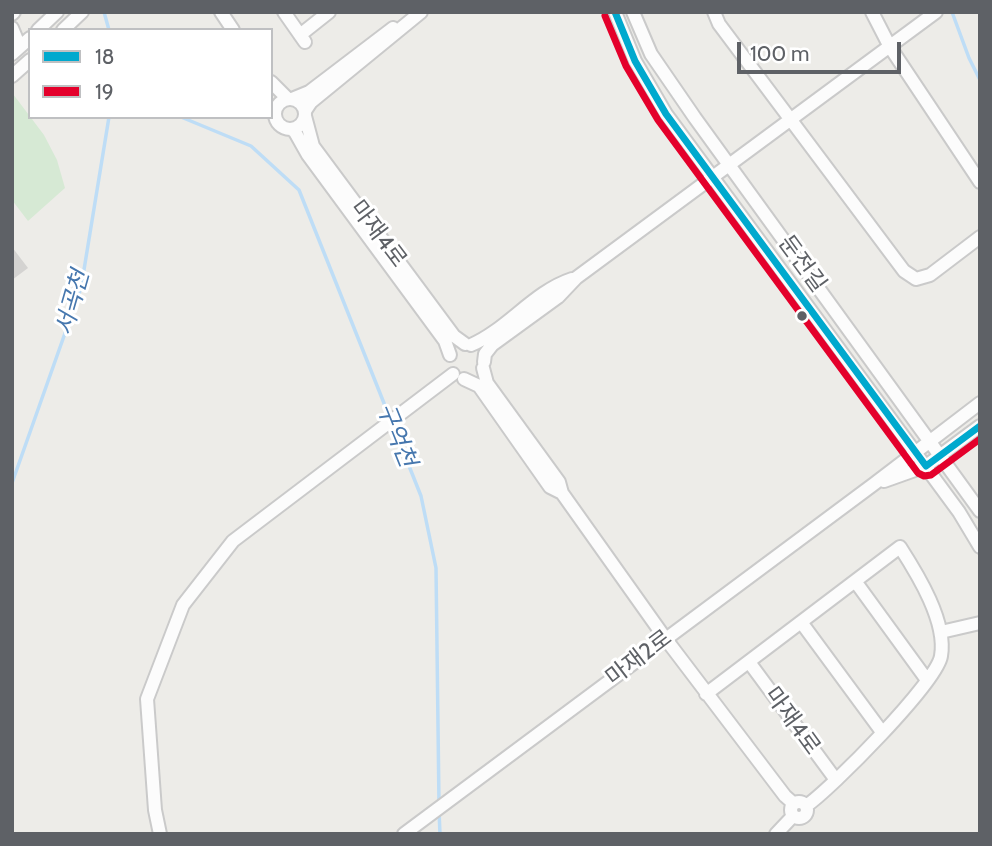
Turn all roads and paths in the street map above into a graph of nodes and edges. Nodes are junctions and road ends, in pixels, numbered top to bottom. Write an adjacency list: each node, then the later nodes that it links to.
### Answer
1 (57, 12): 13 (street)
2 (82, 12): 14 (street)
3 (221, 12): 15 (street)
4 (284, 12): 5 (street)
5 (329, 12)
6 (419, 12): 21 (street); 24 (street)
7 (615, 12): 28 (street, 둔전길)
8 (633, 12): 27 (street, 둔전길)
9 (714, 12): 25 (street)
10 (872, 12): 17 (street)
11 (936, 12): 17 (street)
12 (12, 28): 16 (street)
13 (40, 28)
14 (65, 28)
15 (232, 28)
16 (21, 46)
17 (890, 47): 25 (street); 29 (street)
18 (28, 62): 19 (street)
19 (12, 76)
20 (273, 84): 21 (street)
21 (289, 98): 23 (street); 24 (street)
22 (273, 99): 23 (street)
23 (276, 107): 26 (street)
24 (305, 113): 26 (street); 32 (street, 마재4로)
25 (790, 120): 27 (street); 30 (street)
26 (291, 129): 33 (street, 마재4로)
27 (729, 164): 28 (street); 38 (street, 둔전길)
28 (713, 177): 31 (street); 39 (street, 둔전길)
29 (980, 182)
30 (980, 237)
31 (576, 278): 32 (street); 34 (street)
32 (468, 344): 33 (street); 34 (street)
33 (450, 355): 35 (street)
34 (483, 365): 35 (street); 43 (street)
35 (459, 377): 43 (street); 57 (street)
36 (980, 403): 38 (street)
37 (980, 426): 40 (street)
38 (929, 439): 39 (street); 40 (street, 둔전길)
39 (915, 451): 41 (street, 둔전길); 42 (street)
40 (941, 455): 41 (street); 44 (street, 둔전길)
41 (926, 466): 42 (street); 45 (street, 둔전길)
42 (874, 484): 50 (street, 마재2로)
43 (562, 493): 50 (street)
44 (980, 511)
45 (980, 547)
46 (855, 581): 47 (street); 49 (street); 52 (street)
47 (801, 622): 51 (street); 54 (street)
48 (980, 623): 49 (street)
49 (941, 632): 52 (street, 마재4로)
50 (665, 638): 53 (street); 58 (street, 마재2로)
51 (748, 662): 53 (street); 55 (street, 마재4로)
52 (927, 680): 54 (street, 마재4로)
53 (706, 694): 56 (street)
54 (881, 732): 55 (street, 마재4로)
55 (836, 780): 56 (street, 마재4로)
56 (797, 808): 59 (street, 마재4로)
57 (160, 834)
58 (404, 834)
59 (776, 834)

